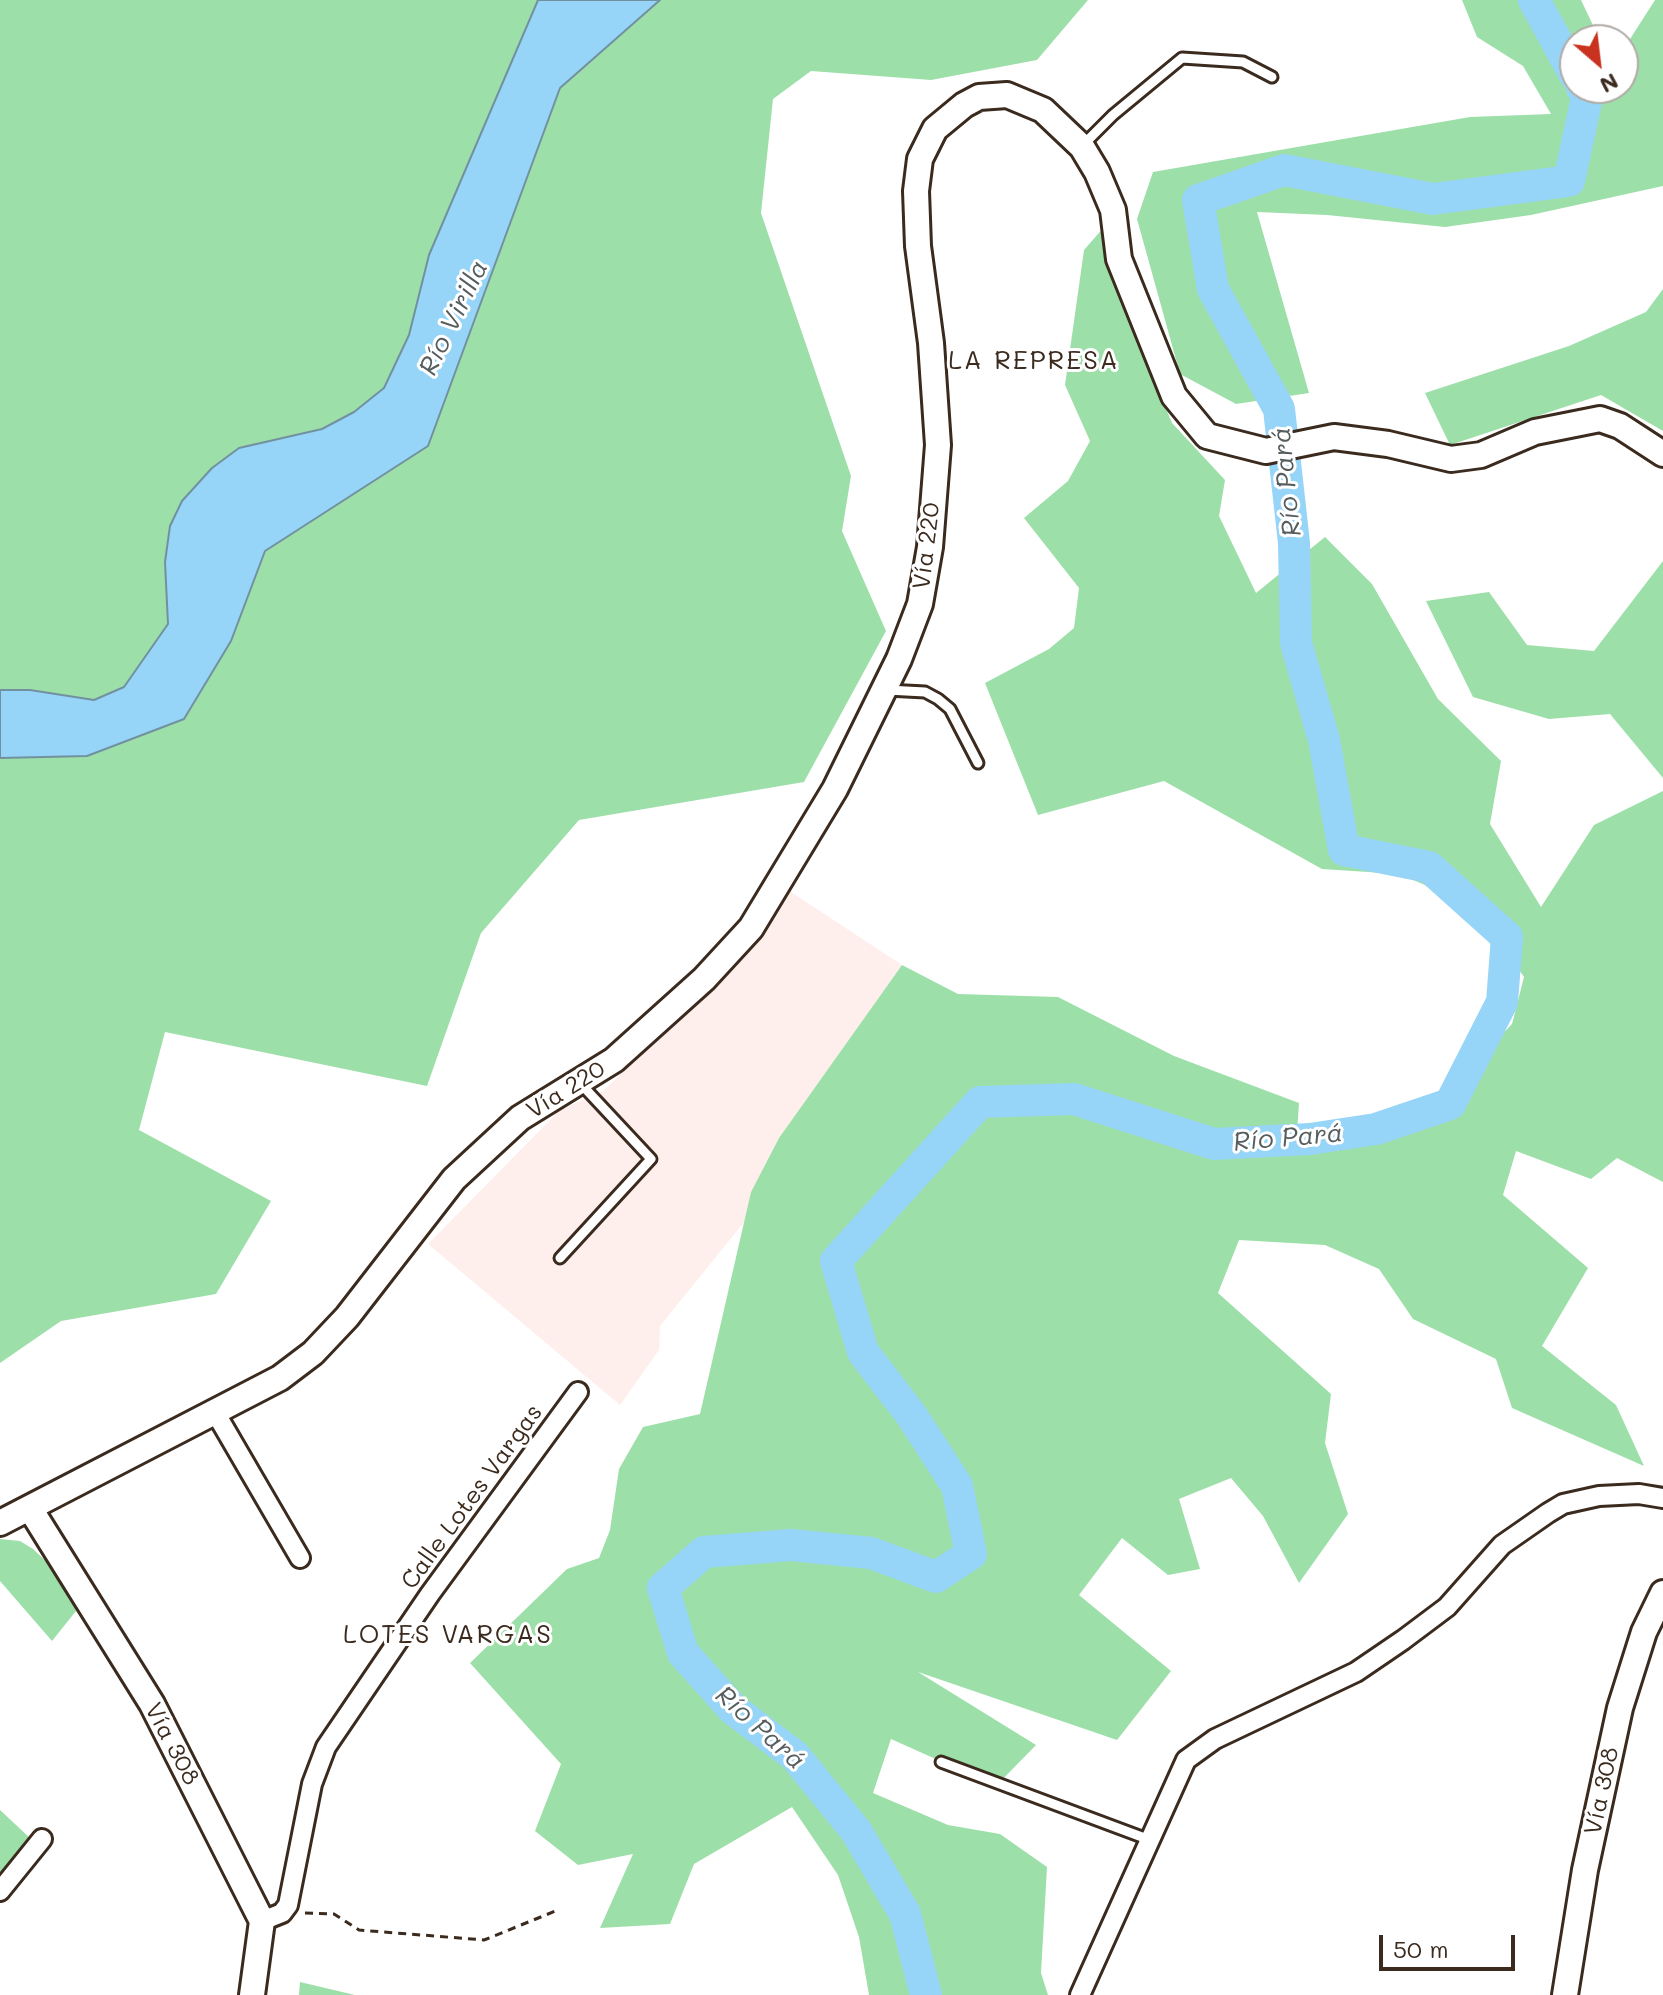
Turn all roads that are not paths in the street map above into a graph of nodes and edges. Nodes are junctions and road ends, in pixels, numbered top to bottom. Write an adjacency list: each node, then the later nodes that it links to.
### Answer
1 (1272, 77): 2 (lane)
2 (1082, 147): 3 (main road, Vía 220); 4 (main road, Vía 220)
3 (1663, 454)
4 (884, 690): 5 (lane); 6 (main road, Vía 220)
5 (978, 763)
6 (580, 1083): 7 (lane); 9 (main road, Vía 220)
7 (560, 1258)
8 (578, 1392): 19 (street, Calle Lotes Vargas)
9 (215, 1412): 11 (main road, Vía 220); 13 (street)
10 (1663, 1498): 17 (street)
11 (31, 1510): 12 (main road, Vía 220); 19 (main road, Vía 308)
12 (0, 1523)
13 (300, 1558)
14 (1663, 1593): 22 (main road, Vía 308)
15 (941, 1762): 17 (lane)
16 (42, 1839): 18 (street)
17 (1150, 1840): 21 (street)
18 (0, 1891)
19 (272, 1917): 20 (main road)
20 (252, 1995)
21 (1080, 1995)
22 (1565, 1995)

